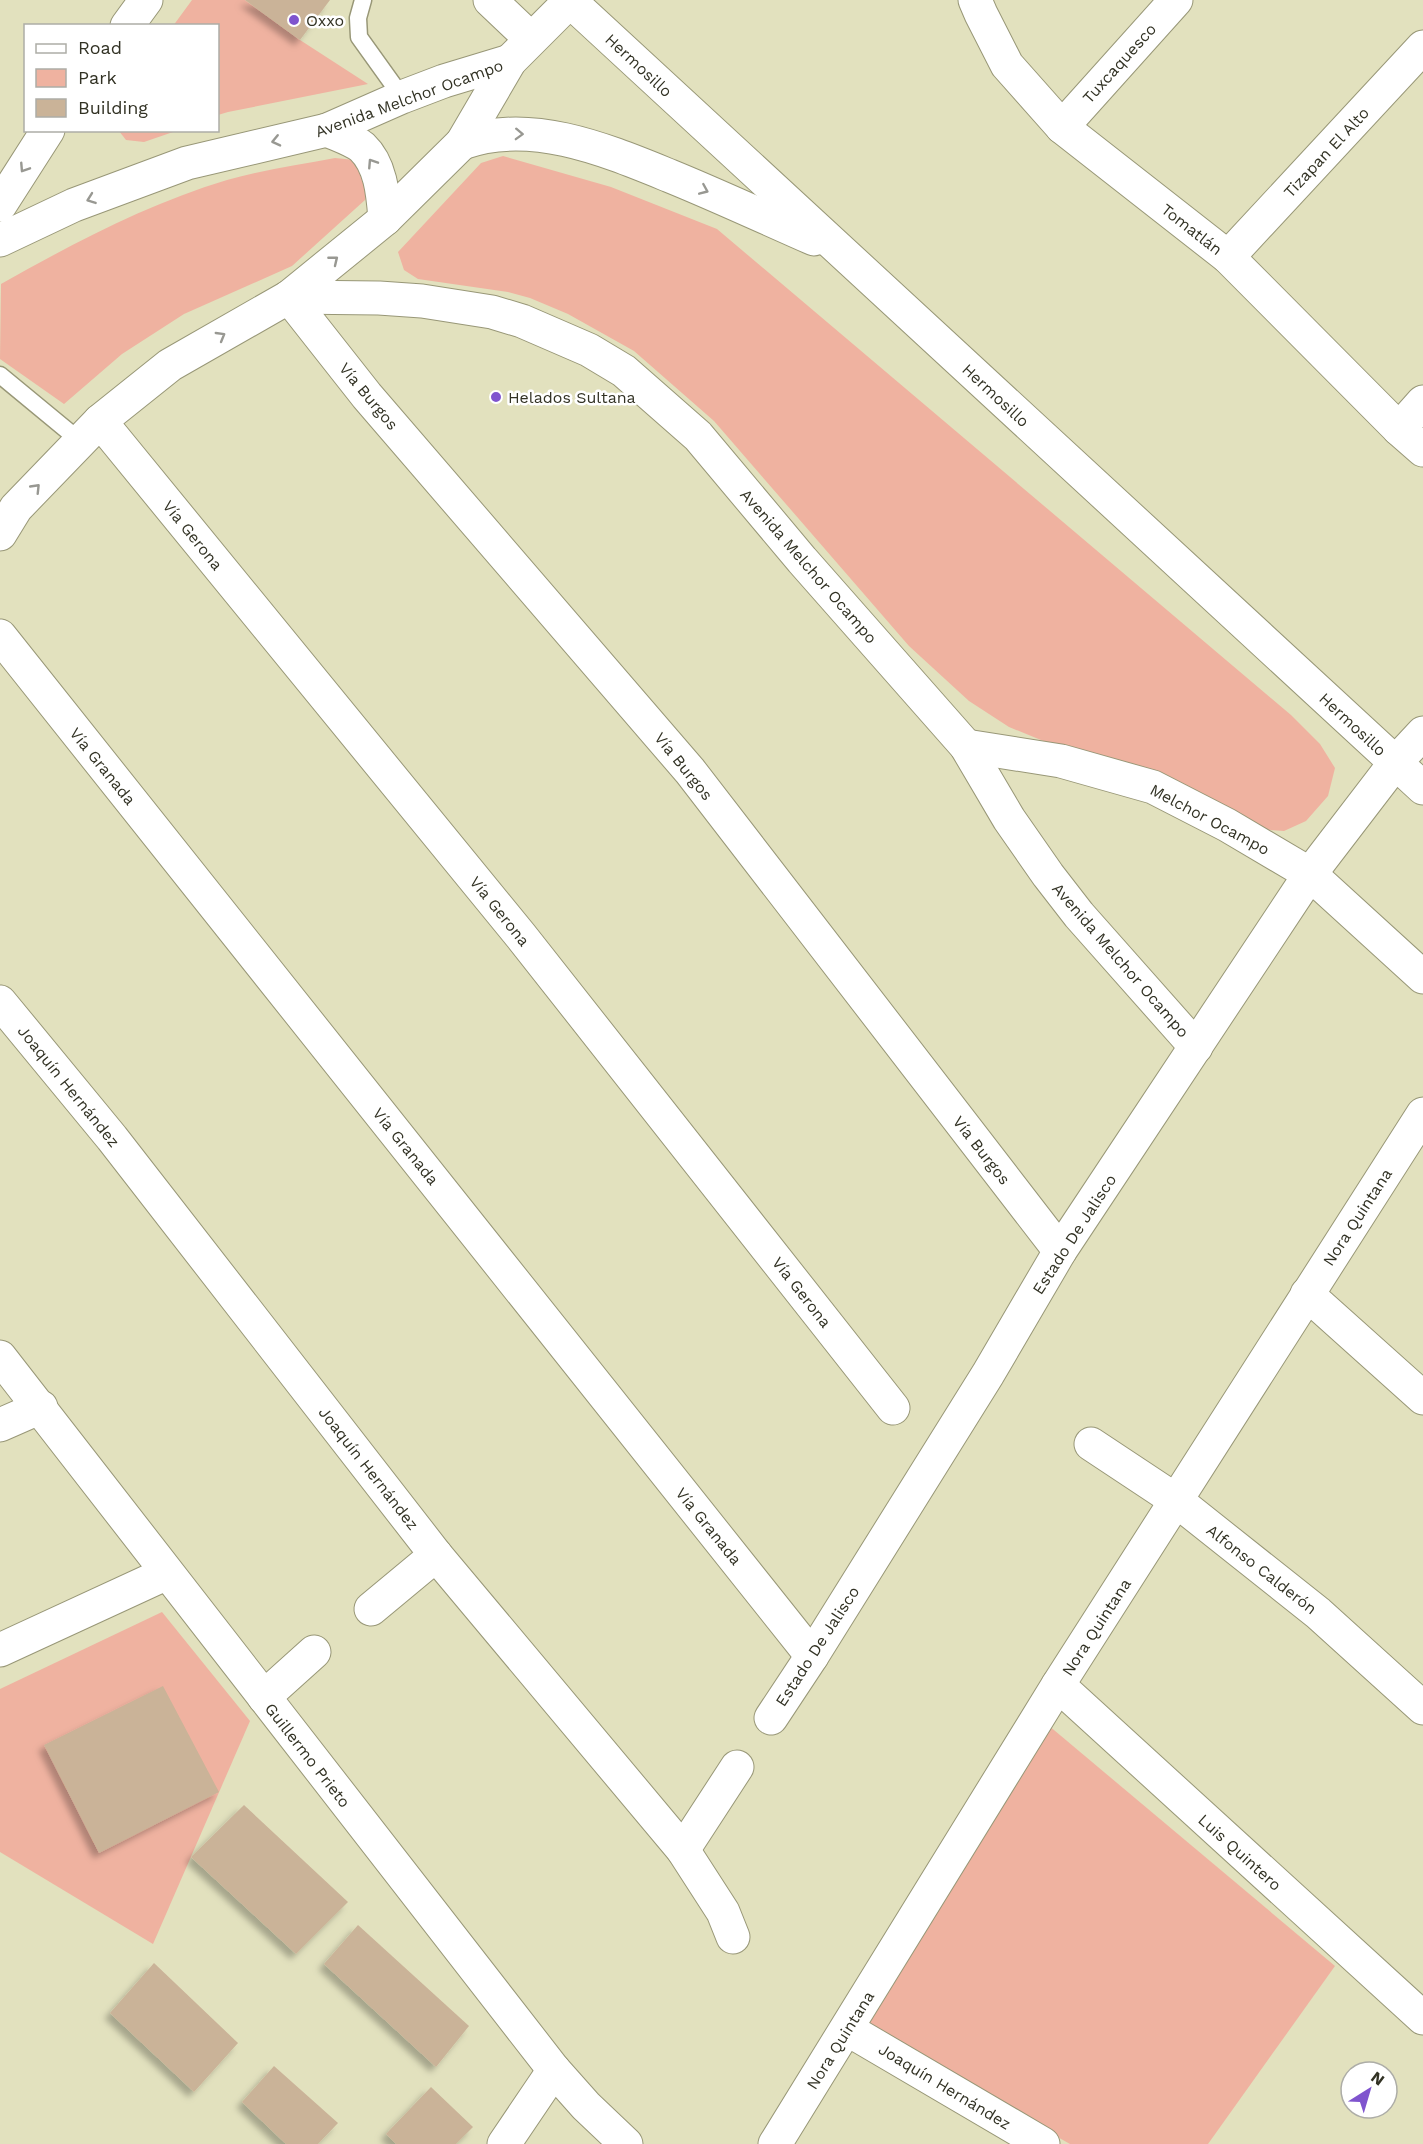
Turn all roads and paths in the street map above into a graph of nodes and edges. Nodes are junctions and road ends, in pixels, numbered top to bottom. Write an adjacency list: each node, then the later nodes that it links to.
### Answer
1 (146, 0): 7 (street)
2 (363, 0): 10 (lane)
3 (490, 0): 9 (street)
4 (975, 0): 11 (street, Tomatlán)
5 (1176, 0): 11 (street, Tuxcaquesco)
6 (570, 1): 9 (street); 18 (street, Hermosillo)
7 (128, 24)
8 (1423, 47): 19 (street, Tizapan El Alto)
9 (520, 50): 10 (street, Avenida Melchor Ocampo); 14 (street, Avenida Melchor Ocampo)
10 (402, 97): 12 (street, Avenida Melchor Ocampo)
11 (1062, 126): 19 (street, Tomatlán)
12 (327, 130): 16 (street, one-way to 12); 17 (street, Avenida Melchor Ocampo, one-way to 17)
13 (47, 132): 15 (street, one-way to 15)
14 (462, 142): 16 (street, Avenida Melchor Ocampo); 18 (street, one-way to 18)
15 (0, 205)
16 (386, 219): 20 (street, Avenida Melchor Ocampo, one-way to 16)
17 (0, 240)
18 (841, 252): 30 (street, Hermosillo)
19 (1228, 257): 23 (street, Tomatlán)
20 (289, 297): 24 (street, Avenida Melchor Ocampo, one-way to 20); 29 (street, Avenida Melchor Ocampo); 37 (street, Vía Burgos)
21 (0, 375): 24 (lane)
22 (1423, 402): 23 (street)
23 (1399, 429): 25 (street, Tomatlán)
24 (90, 431): 26 (street, Avenida Melchor Ocampo, one-way to 24); 42 (street, Vía Gerona)
25 (1423, 450)
26 (0, 534)
27 (0, 636): 51 (street, Vía Granada)
28 (1423, 733): 30 (street, Estado De Jalisco)
29 (966, 746): 32 (street, Melchor Ocampo); 35 (street, Avenida Melchor Ocampo)
30 (1395, 763): 31 (street, Hermosillo); 32 (street, Estado De Jalisco)
31 (1423, 788)
32 (1310, 874): 33 (street, Melchor Ocampo); 35 (street, Estado De Jalisco)
33 (1423, 977)
34 (0, 1002): 46 (street, Joaquín Hernández)
35 (1196, 1047): 37 (street, Estado De Jalisco)
36 (1423, 1114): 38 (street, Nora Quintana)
37 (1060, 1251): 51 (street, Estado De Jalisco)
38 (1307, 1294): 40 (street); 45 (street, Nora Quintana)
39 (0, 1357): 41 (street, Guillermo Prieto)
40 (1423, 1398)
41 (41, 1407): 43 (street); 47 (street, Guillermo Prieto)
42 (893, 1408)
43 (0, 1425)
44 (1091, 1444): 45 (street, Alfonso Calderón)
45 (1177, 1501): 52 (street, Nora Quintana); 54 (street, Alfonso Calderón)
46 (436, 1555): 48 (street); 57 (street, Joaquín Hernández)
47 (167, 1573): 49 (street); 53 (street, Guillermo Prieto)
48 (370, 1609)
49 (0, 1650)
50 (314, 1652): 53 (street)
51 (812, 1656): 55 (street, Estado De Jalisco)
52 (1058, 1685): 59 (street, Luis Quintero); 60 (street, Nora Quintana)
53 (264, 1697): 61 (street, Guillermo Prieto)
54 (1423, 1708)
55 (771, 1718)
56 (737, 1767): 57 (street)
57 (683, 1850): 58 (street, Joaquín Hernández)
58 (733, 1937)
59 (1423, 2018)
60 (847, 2029): 64 (street, Nora Quintana); 65 (street, Joaquín Hernández)
61 (554, 2070): 62 (street); 63 (street, Guillermo Prieto)
62 (504, 2144)
63 (626, 2144)
64 (775, 2144)
65 (1043, 2144)

